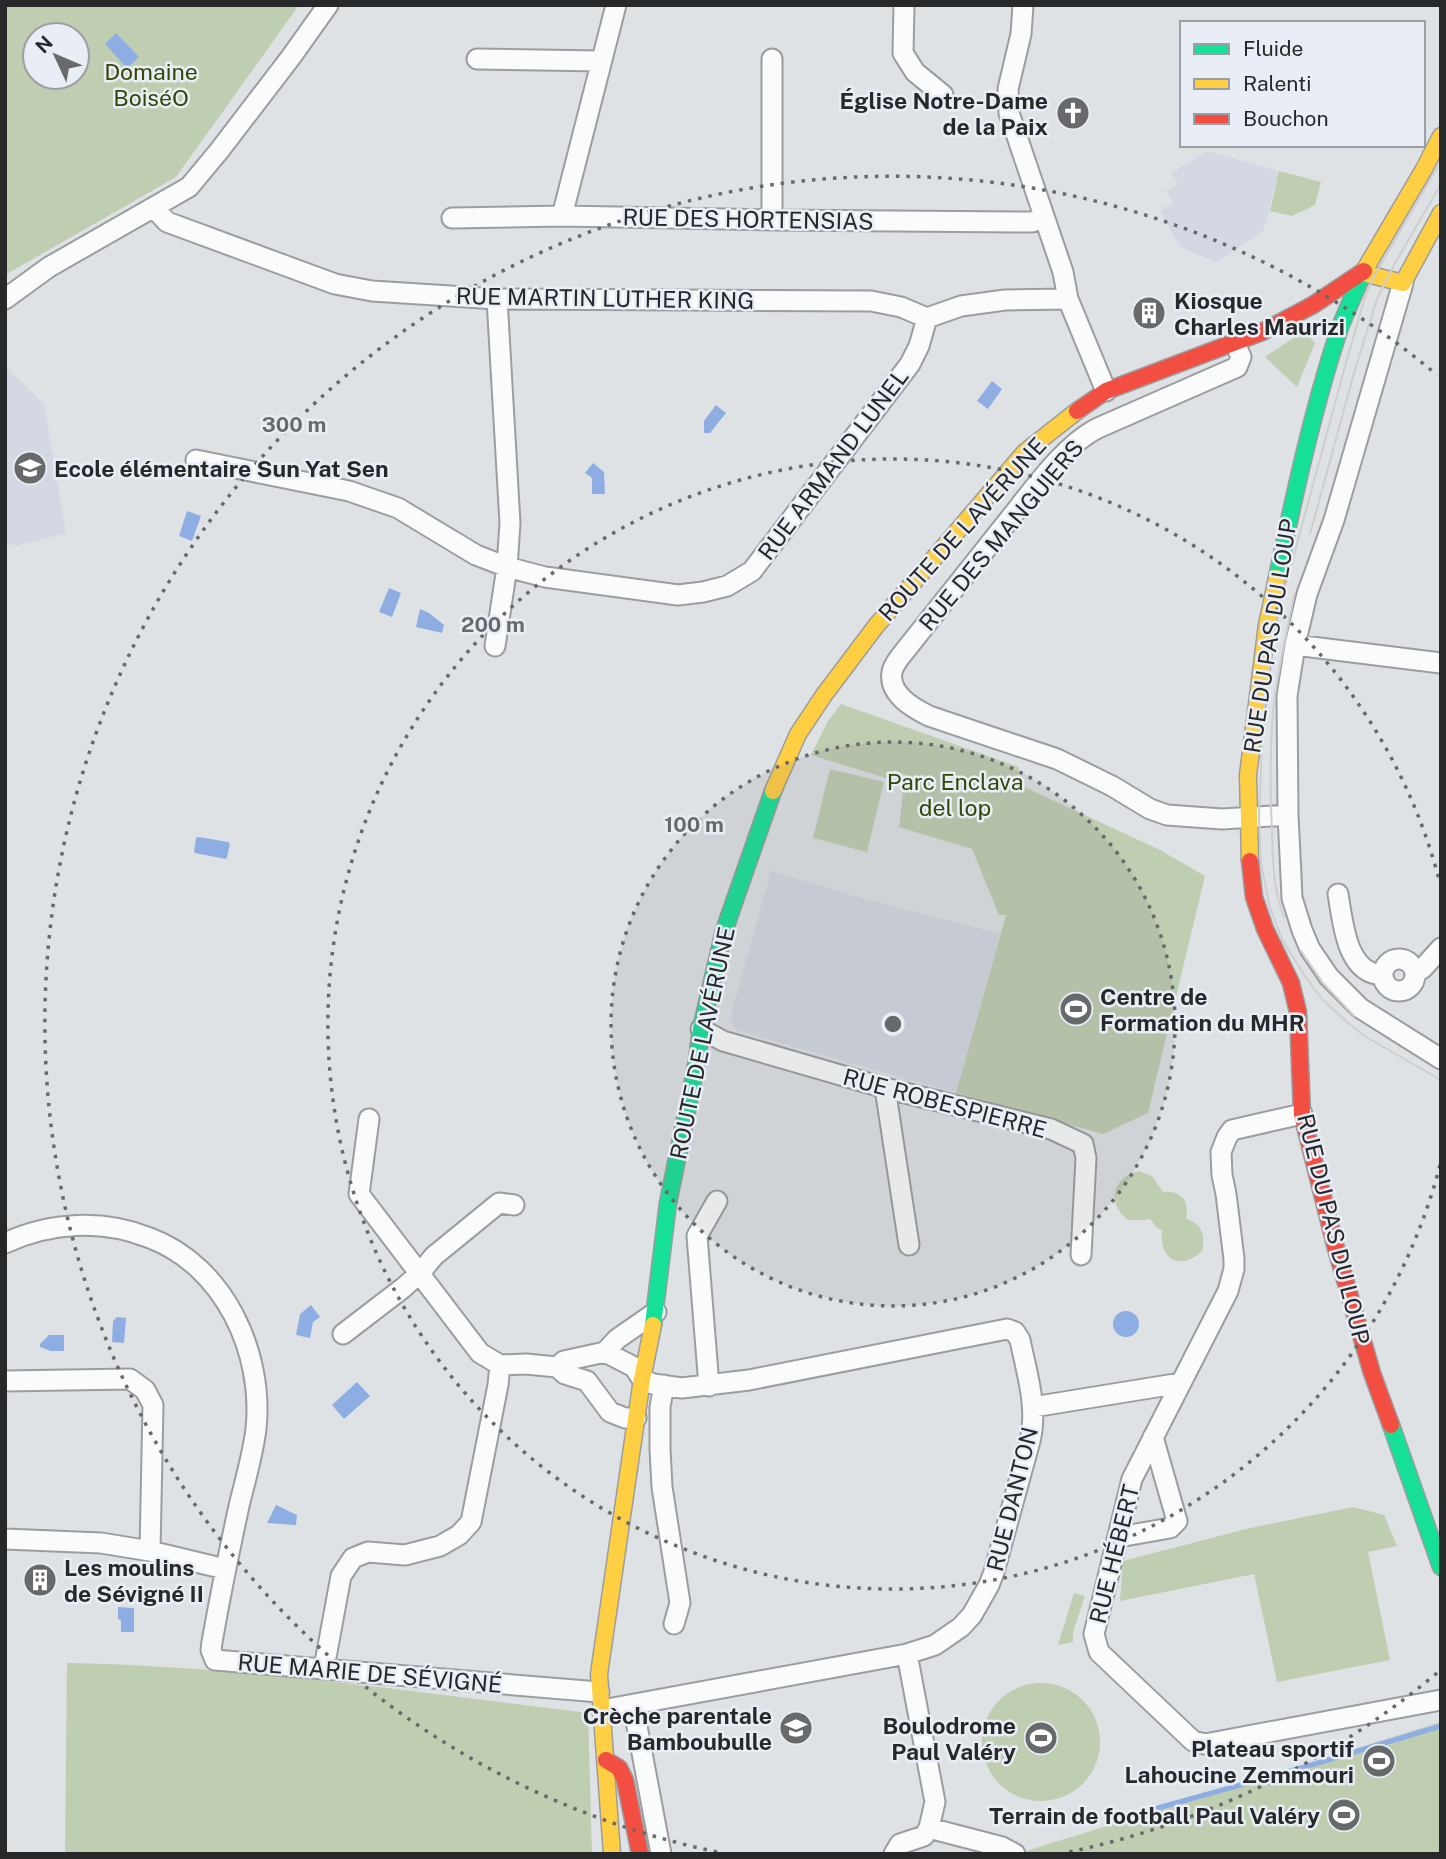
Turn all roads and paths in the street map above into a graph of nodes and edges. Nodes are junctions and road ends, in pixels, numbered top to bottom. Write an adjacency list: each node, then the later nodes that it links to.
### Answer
1 (616, 5): 7 (street)
2 (905, 5): 8 (street)
3 (1023, 5): 14 (street)
4 (324, 11): 10 (street)
5 (477, 59): 7 (street)
6 (772, 59): 15 (street)
7 (601, 61): 12 (street)
8 (943, 95)
9 (1441, 135): 11 (street, ROUTE DE LAVÉRUNE)
10 (154, 208): 18 (street); 19 (street, RUE MARTIN LUTHER KING)
11 (1426, 213): 16 (street, ROUTE DE LAVÉRUNE); 17 (street, ROUTE DE LAVÉRUNE)
12 (562, 216): 13 (street, RUE DES HORTENSIAS); 15 (street, RUE DES HORTENSIAS)
13 (452, 218)
14 (1044, 218): 15 (street, RUE DES HORTENSIAS); 20 (street)
15 (772, 220)
16 (1363, 273): 17 (street); 22 (street, ROUTE DE LAVÉRUNE); 30 (street, RUE DU PAS DU LOUP)
17 (1403, 283): 26 (street, RUE DU PAS DU LOUP)
18 (5, 299)
19 (497, 299): 21 (street, RUE MARTIN LUTHER KING); 25 (street)
20 (1068, 299): 21 (street); 23 (street)
21 (927, 318): 25 (street, RUE ARMAND LUNEL)
22 (1238, 350): 23 (street, ROUTE DE LAVÉRUNE); 30 (street, RUE DES MANGUIERS)
23 (1106, 391): 33 (street, ROUTE DE LAVÉRUNE)
24 (196, 460): 25 (street, RUE ARMAND LUNEL)
25 (507, 568): 27 (street)
26 (1295, 645): 28 (street); 29 (street, RUE DU PAS DU LOUP)
27 (495, 646)
28 (1441, 663)
29 (1288, 816): 30 (street, RUE DES MANGUIERS); 34 (street, RUE DU PAS DU LOUP)
30 (1248, 818): 36 (street, RUE DU PAS DU LOUP)
31 (1338, 894): 32 (street)
32 (1441, 947)
33 (701, 1030): 35 (street, RUE ROBESPIERRE); 44 (street, ROUTE DE LAVÉRUNE)
34 (1441, 1059)
35 (885, 1088): 41 (street); 42 (street, RUE ROBESPIERRE)
36 (1302, 1114): 51 (street, RUE HÉBERT); 60 (street, RUE DU PAS DU LOUP)
37 (369, 1119): 43 (street)
38 (717, 1201): 53 (street)
39 (514, 1205): 43 (street)
40 (5, 1243): 61 (street, RUE MARIE DE SÉVIGNÉ)
41 (909, 1245)
42 (1081, 1255)
43 (420, 1273): 45 (street); 47 (street)
44 (656, 1312): 46 (street); 49 (street, ROUTE DE LAVÉRUNE)
45 (343, 1334)
46 (605, 1352): 48 (street); 49 (street)
47 (500, 1365): 48 (street); 64 (street)
48 (557, 1367): 55 (street)
49 (642, 1379): 52 (street, RUE DANTON); 55 (street, ROUTE DE LAVÉRUNE)
50 (5, 1381): 59 (street)
51 (1181, 1384): 54 (street); 56 (street, RUE HÉBERT)
52 (664, 1385): 53 (street, RUE DANTON); 62 (street)
53 (709, 1386): 54 (street, RUE DANTON)
54 (1033, 1406): 63 (street, RUE DANTON)
55 (636, 1418): 66 (street, ROUTE DE LAVÉRUNE)
56 (1153, 1437): 57 (street, RUE HÉBERT); 57 (street)
57 (1119, 1537): 65 (street, RUE HÉBERT)
58 (5, 1539): 59 (street)
59 (150, 1551): 61 (street)
60 (1441, 1567)
61 (225, 1569): 64 (street, RUE MARIE DE SÉVIGNÉ)
62 (674, 1624)
63 (907, 1654): 67 (street, RUE DANTON); 69 (street)
64 (324, 1668): 66 (street, RUE MARIE DE SÉVIGNÉ)
65 (1441, 1700)
66 (601, 1701): 67 (street, RUE DANTON); 68 (street, ROUTE DE LAVÉRUNE)
67 (633, 1705): 72 (street)
68 (606, 1760): 70 (street, ROUTE DE LAVÉRUNE); 71 (street)
69 (929, 1828): 73 (street); 74 (street)
70 (612, 1854)
71 (640, 1854)
72 (661, 1854)
73 (894, 1854)
74 (1015, 1854)

